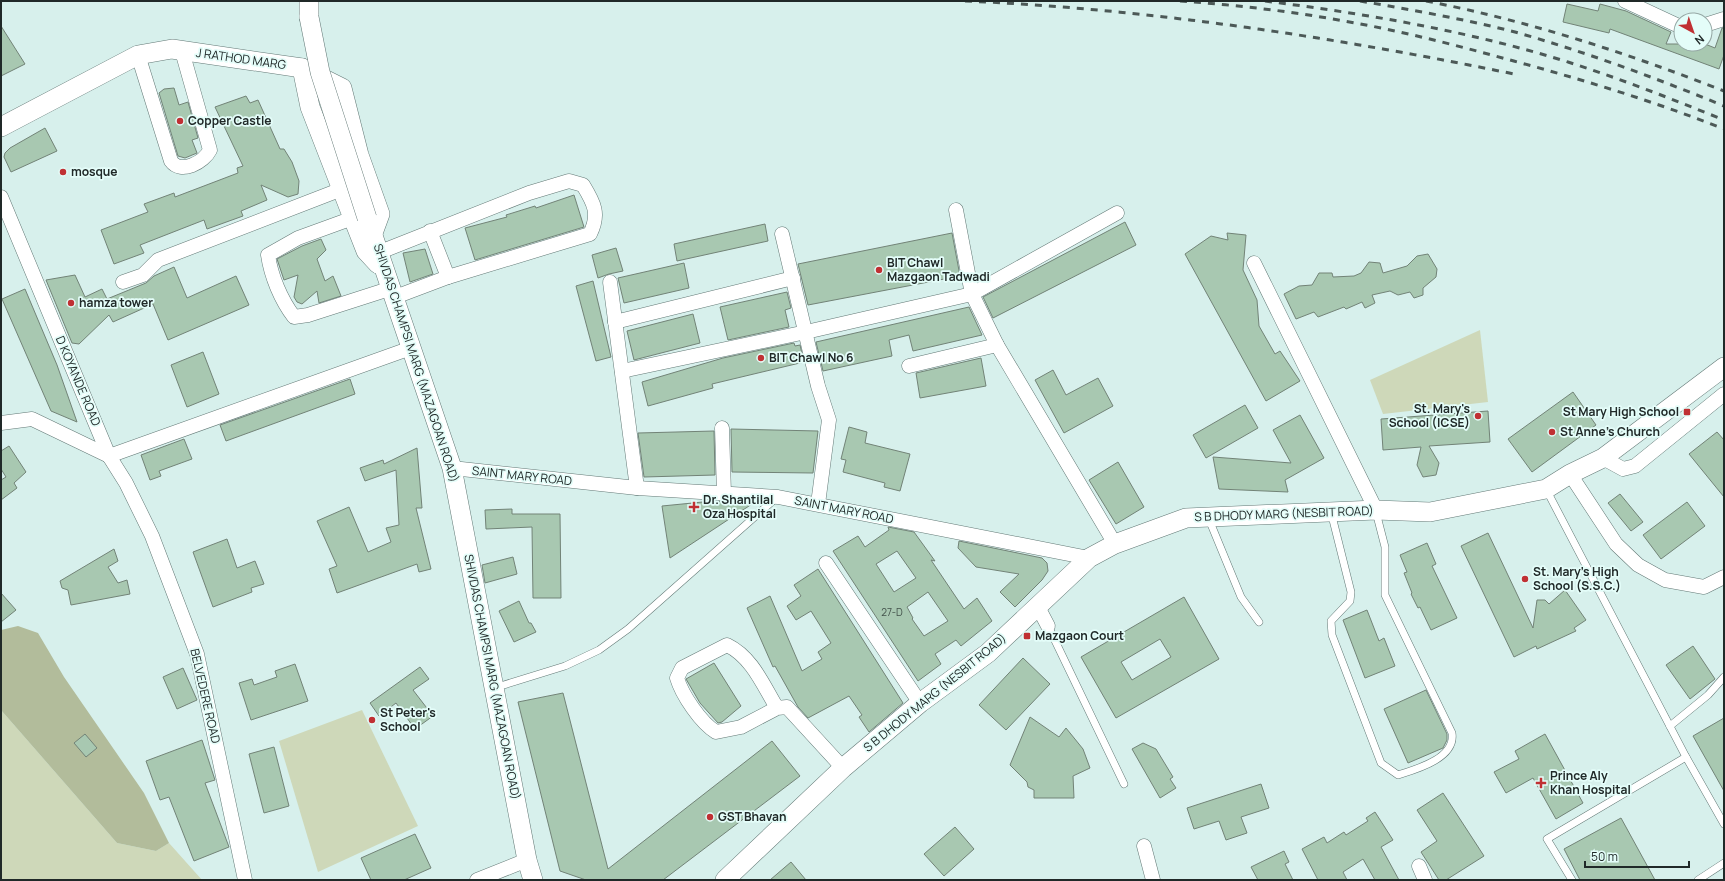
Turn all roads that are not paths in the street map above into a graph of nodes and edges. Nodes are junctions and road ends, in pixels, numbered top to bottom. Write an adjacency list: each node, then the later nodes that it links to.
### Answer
1 (1625, 1): 5 (street)
2 (309, 9): 14 (street, SHIVDAS CHAMPSI MARG (MAZAGOAN ROAD), bridge)
3 (1724, 19): 4 (street)
4 (1713, 22)
5 (1673, 23)
6 (182, 51): 7 (street, J RATHOD MARG); 7 (street); 8 (street, J RATHOD MARG)
7 (138, 55): 9 (street, J RATHOD MARG)
8 (302, 68): 10 (street); 14 (street, J RATHOD MARG)
9 (1, 128)
10 (342, 189): 14 (street); 21 (street)
11 (1, 197): 35 (street, D KOYANDE ROAD)
12 (956, 210): 24 (street)
13 (1117, 213): 24 (street)
14 (364, 223): 17 (street, SHIVDAS CHAMPSI MARG (MAZAGOAN ROAD)); 23 (street); 23 (street)
15 (430, 231): 17 (street); 19 (street); 19 (street)
16 (782, 234): 20 (street)
17 (380, 252): 23 (street, SHIVDAS CHAMPSI MARG (MAZAGOAN ROAD))
18 (1254, 263): 44 (street)
19 (448, 277): 23 (street)
20 (793, 278): 25 (street); 26 (street)
21 (123, 282)
22 (610, 282): 25 (street)
23 (391, 287): 28 (street, SHIVDAS CHAMPSI MARG (MAZAGOAN ROAD))
24 (972, 294): 26 (street); 27 (street)
25 (615, 322): 31 (street)
26 (806, 332): 31 (street); 43 (street)
27 (997, 345): 29 (street); 47 (street)
28 (411, 348): 35 (street); 37 (street, SHIVDAS CHAMPSI MARG (MAZAGOAN ROAD))
29 (909, 366)
30 (1724, 367): 36 (street, S B DHODY MARG (NESBIT ROAD))
31 (622, 371): 39 (street)
32 (1724, 394): 36 (street)
33 (1, 423): 35 (street, D KOYANDE ROAD)
34 (722, 428): 41 (street)
35 (109, 456): 67 (street, BELVEDERE ROAD)
36 (1603, 458): 38 (street, S B DHODY MARG (NESBIT ROAD))
37 (452, 468): 39 (street, SAINT MARY ROAD); 55 (street, SHIVDAS CHAMPSI MARG (MAZAGOAN ROAD))
38 (1570, 474): 40 (street, S B DHODY MARG (NESBIT ROAD)); 50 (street)
39 (637, 488): 41 (street, SAINT MARY ROAD)
40 (1546, 489): 44 (street, S B DHODY MARG (NESBIT ROAD)); 58 (lane)
41 (724, 494): 42 (street, SAINT MARY ROAD)
42 (778, 497): 43 (street, SAINT MARY ROAD); 55 (lane)
43 (818, 504): 48 (street, SAINT MARY ROAD)
44 (1376, 510): 45 (street, S B DHODY MARG (NESBIT ROAD)); 45 (lane)
45 (1331, 512): 46 (street, S B DHODY MARG (NESBIT ROAD))
46 (1208, 517): 47 (street, S B DHODY MARG (NESBIT ROAD)); 52 (lane)
47 (1115, 544): 48 (street, S B DHODY MARG (NESBIT ROAD))
48 (1089, 558): 51 (street, S B DHODY MARG (NESBIT ROAD))
49 (826, 563): 56 (street)
50 (1724, 577)
51 (1038, 607): 53 (street); 56 (street, S B DHODY MARG (NESBIT ROAD))
52 (1259, 622)
53 (1048, 626): 61 (lane)
54 (1724, 677): 58 (lane)
55 (494, 688): 64 (street, SHIVDAS CHAMPSI MARG (MAZAGOAN ROAD))
56 (920, 704): 60 (street, S B DHODY MARG (NESBIT ROAD))
57 (777, 708): 57 (street); 60 (street)
58 (1670, 726): 59 (lane)
59 (1686, 757): 62 (lane); 73 (lane)
60 (843, 768): 70 (street, S B DHODY MARG (NESBIT ROAD))
61 (1124, 784)
62 (1724, 824)
63 (1144, 846): 71 (street)
64 (527, 860): 68 (street); 69 (street, SHIVDAS CHAMPSI MARG (MAZAGOAN ROAD))
65 (1724, 863): 74 (lane)
66 (1419, 866): 72 (street)
67 (245, 880)
68 (477, 880)
69 (533, 880)
70 (725, 880)
71 (1153, 880)
72 (1425, 880)
73 (1572, 880)
74 (1698, 880)

